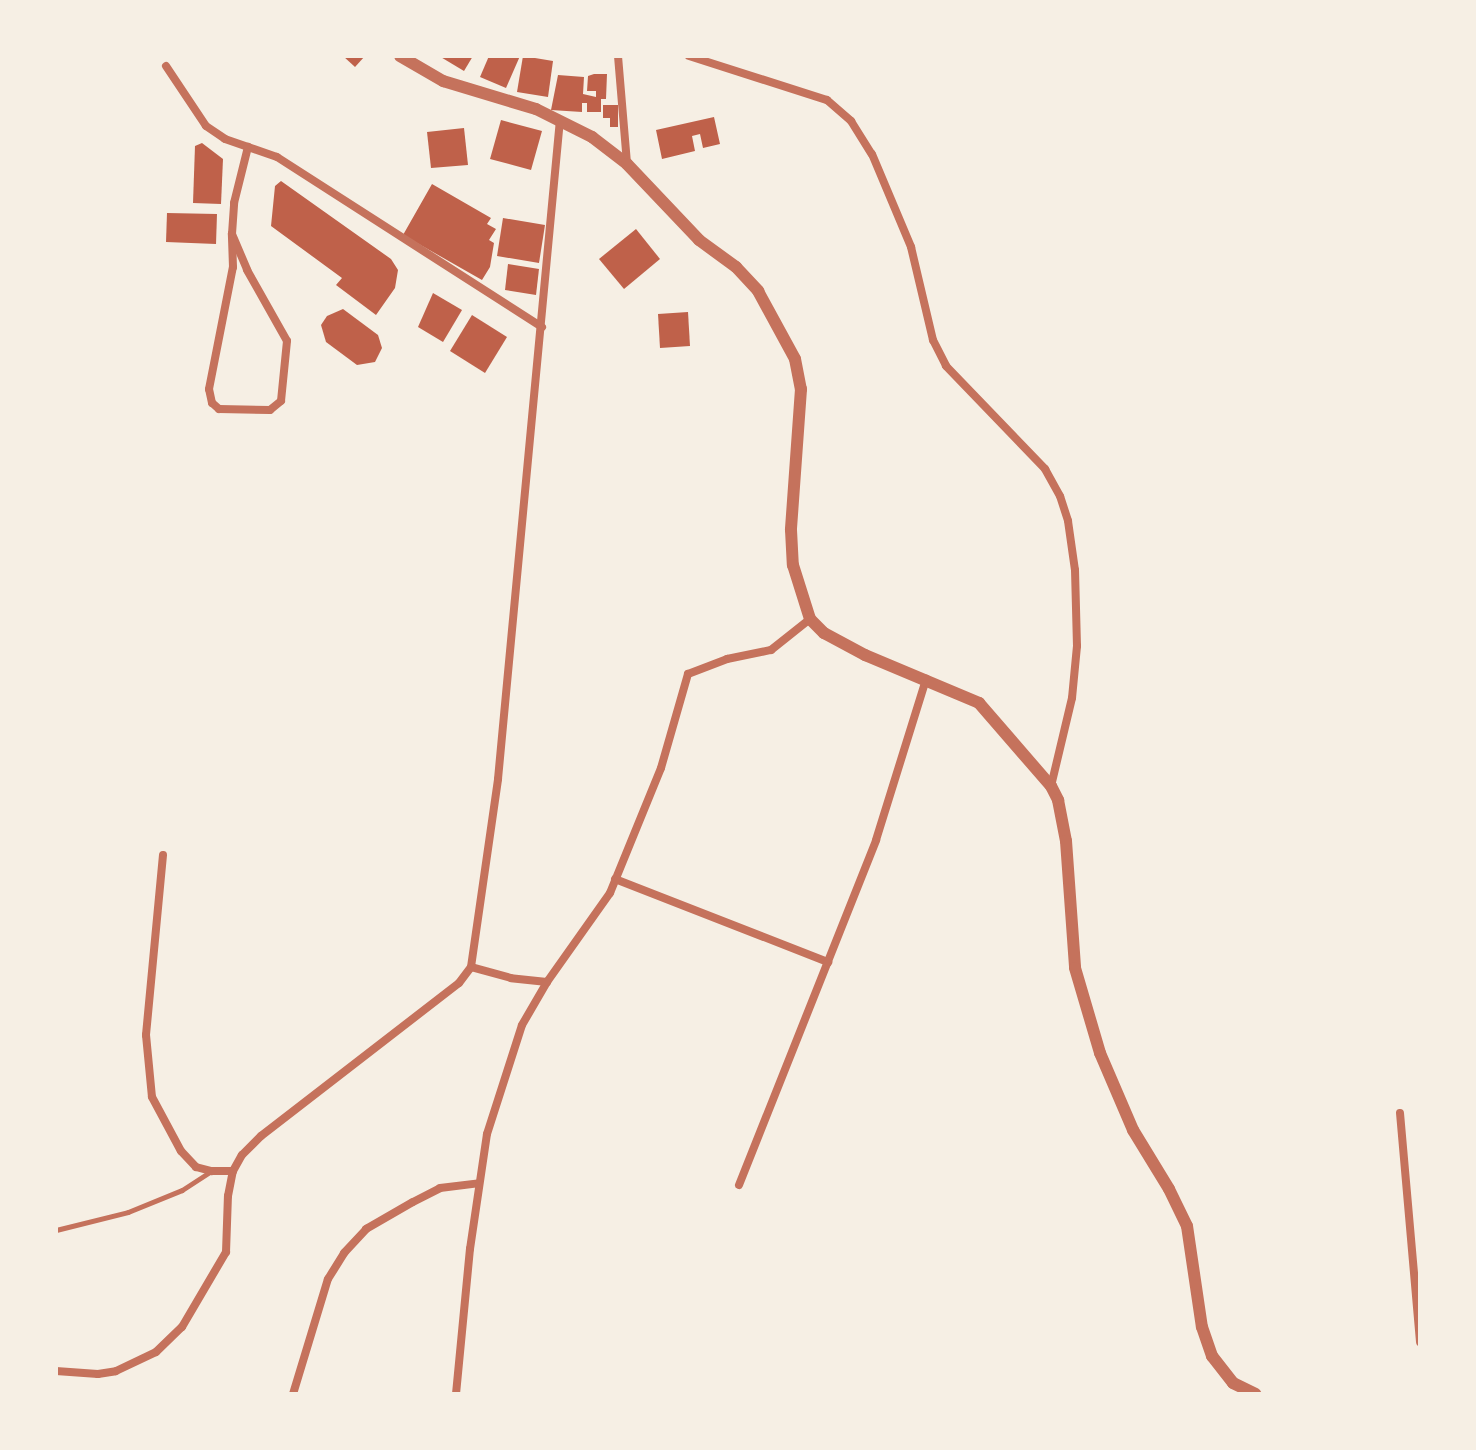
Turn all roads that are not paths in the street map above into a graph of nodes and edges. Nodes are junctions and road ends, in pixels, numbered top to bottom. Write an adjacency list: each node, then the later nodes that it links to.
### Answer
1 (400, 56): 5 (street)
2 (618, 56): 7 (street)
3 (689, 56): 12 (street)
4 (166, 66): 6 (street)
5 (560, 119): 7 (street); 9 (street)
6 (248, 147): 8 (street); 9 (street)
7 (627, 164): 10 (street)
8 (232, 234): 8 (street)
9 (542, 327): 16 (street)
10 (810, 619): 11 (street); 14 (street)
11 (926, 678): 12 (street); 15 (street)
12 (1051, 786): 29 (street)
13 (163, 855): 19 (street)
14 (615, 879): 15 (street); 17 (street)
15 (828, 962): 22 (street)
16 (471, 967): 17 (street); 20 (street)
17 (547, 982): 21 (street)
18 (1400, 1113): 24 (street)
19 (211, 1171): 20 (street); 23 (lane)
20 (233, 1171): 26 (street)
21 (478, 1183): 27 (street); 28 (street)
22 (739, 1185)
23 (56, 1230)
24 (1419, 1314): 25 (street)
25 (1420, 1342)
26 (56, 1371)
27 (293, 1394)
28 (456, 1394)
29 (1256, 1394)

